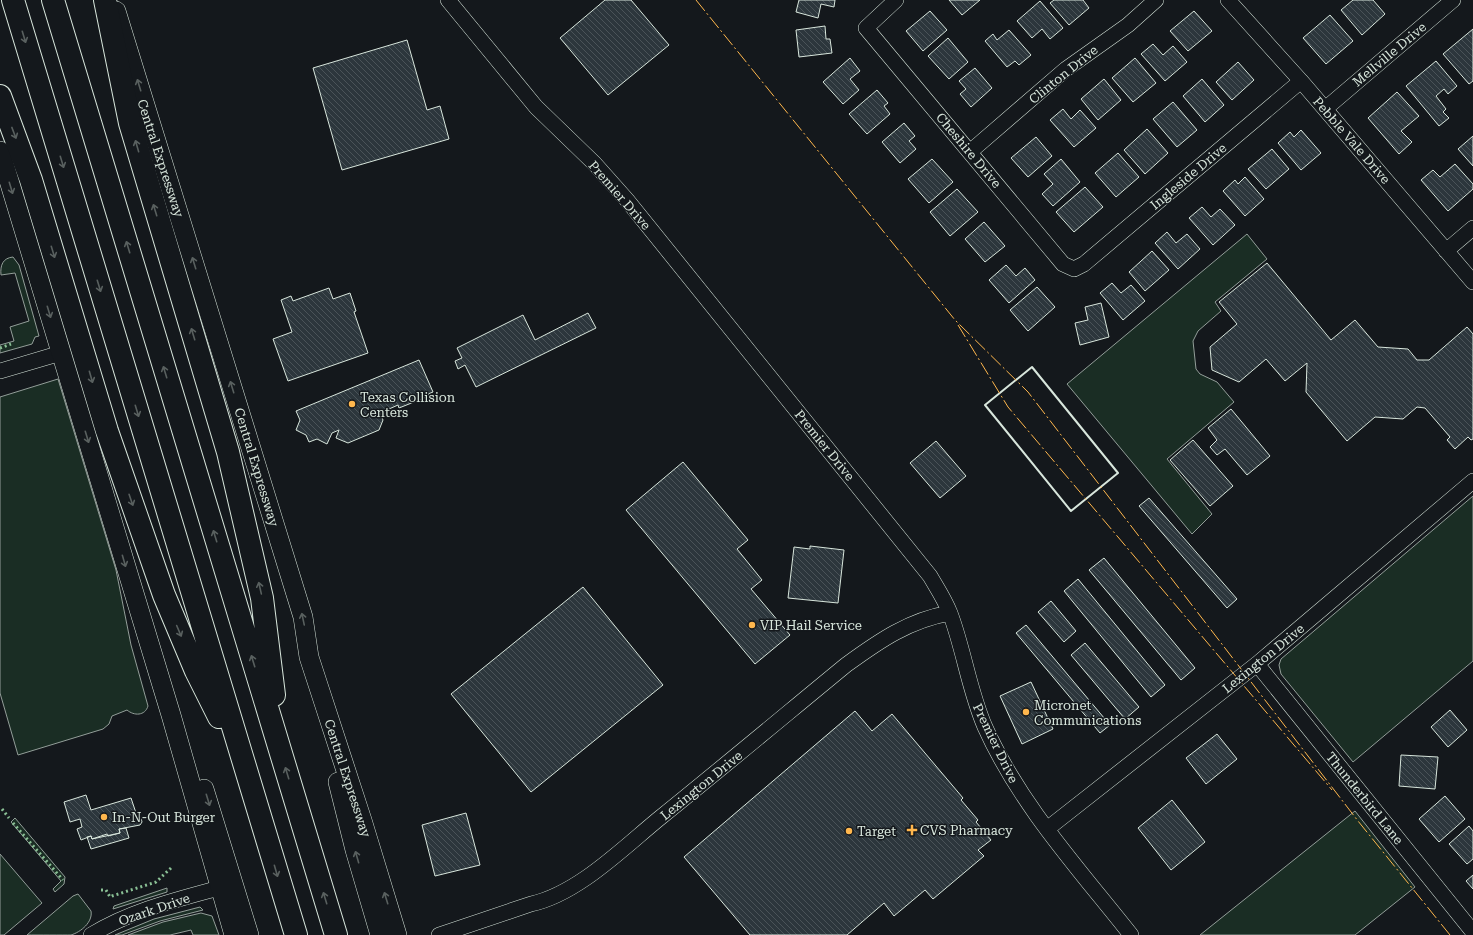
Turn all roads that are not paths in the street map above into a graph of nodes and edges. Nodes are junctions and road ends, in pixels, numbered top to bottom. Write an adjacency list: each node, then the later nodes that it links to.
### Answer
1 (13, 0): 27 (highway, one-way to 27)
2 (53, 0): 26 (highway, one-way to 2)
3 (105, 0): 26 (highway, one-way to 3)
4 (112, 0): 23 (main road, Central Expressway, one-way to 4)
5 (448, 0): 22 (street, Premier Drive)
6 (896, 0): 14 (street, Cheshire Drive)
7 (1156, 0): 14 (street, Clinton Drive)
8 (1228, 0): 10 (street, Pebble Vale Drive)
9 (1453, 0): 12 (street, Mellville Drive)
10 (1301, 81): 12 (street, Pebble Vale Drive); 17 (street, Ingleside Drive)
11 (0, 96): 27 (highway, one-way to 27)
12 (1325, 109): 16 (street, Pebble Vale Drive)
13 (0, 151): 19 (main road, one-way to 19)
14 (971, 151): 17 (street, Cheshire Drive)
15 (1473, 228): 16 (street)
16 (1446, 251): 18 (street, Pebble Vale Drive)
17 (1074, 269)
18 (1473, 282)
19 (61, 353): 20 (street); 25 (main road, one-way to 25)
20 (0, 371)
21 (1473, 481): 24 (street, Lexington Drive)
22 (950, 613): 28 (street, Premier Drive); 38 (street, Lexington Drive)
23 (309, 657): 36 (main road, one-way to 23); 37 (main road, Central Expressway, one-way to 23)
24 (1257, 664): 28 (street, Lexington Drive); 30 (street, Thunderbird Lane)
25 (164, 695): 29 (main road); 33 (main road, one-way to 33)
26 (280, 752): 35 (highway, one-way to 26)
27 (247, 774): 34 (highway, one-way to 34)
28 (1047, 829): 39 (street, Premier Drive)
29 (219, 888): 31 (street, Ozark Drive); 32 (main road)
30 (1473, 932)
31 (91, 935)
32 (234, 935)
33 (249, 935)
34 (296, 935)
35 (336, 935)
36 (380, 935)
37 (397, 935)
38 (439, 935)
39 (1131, 935)

